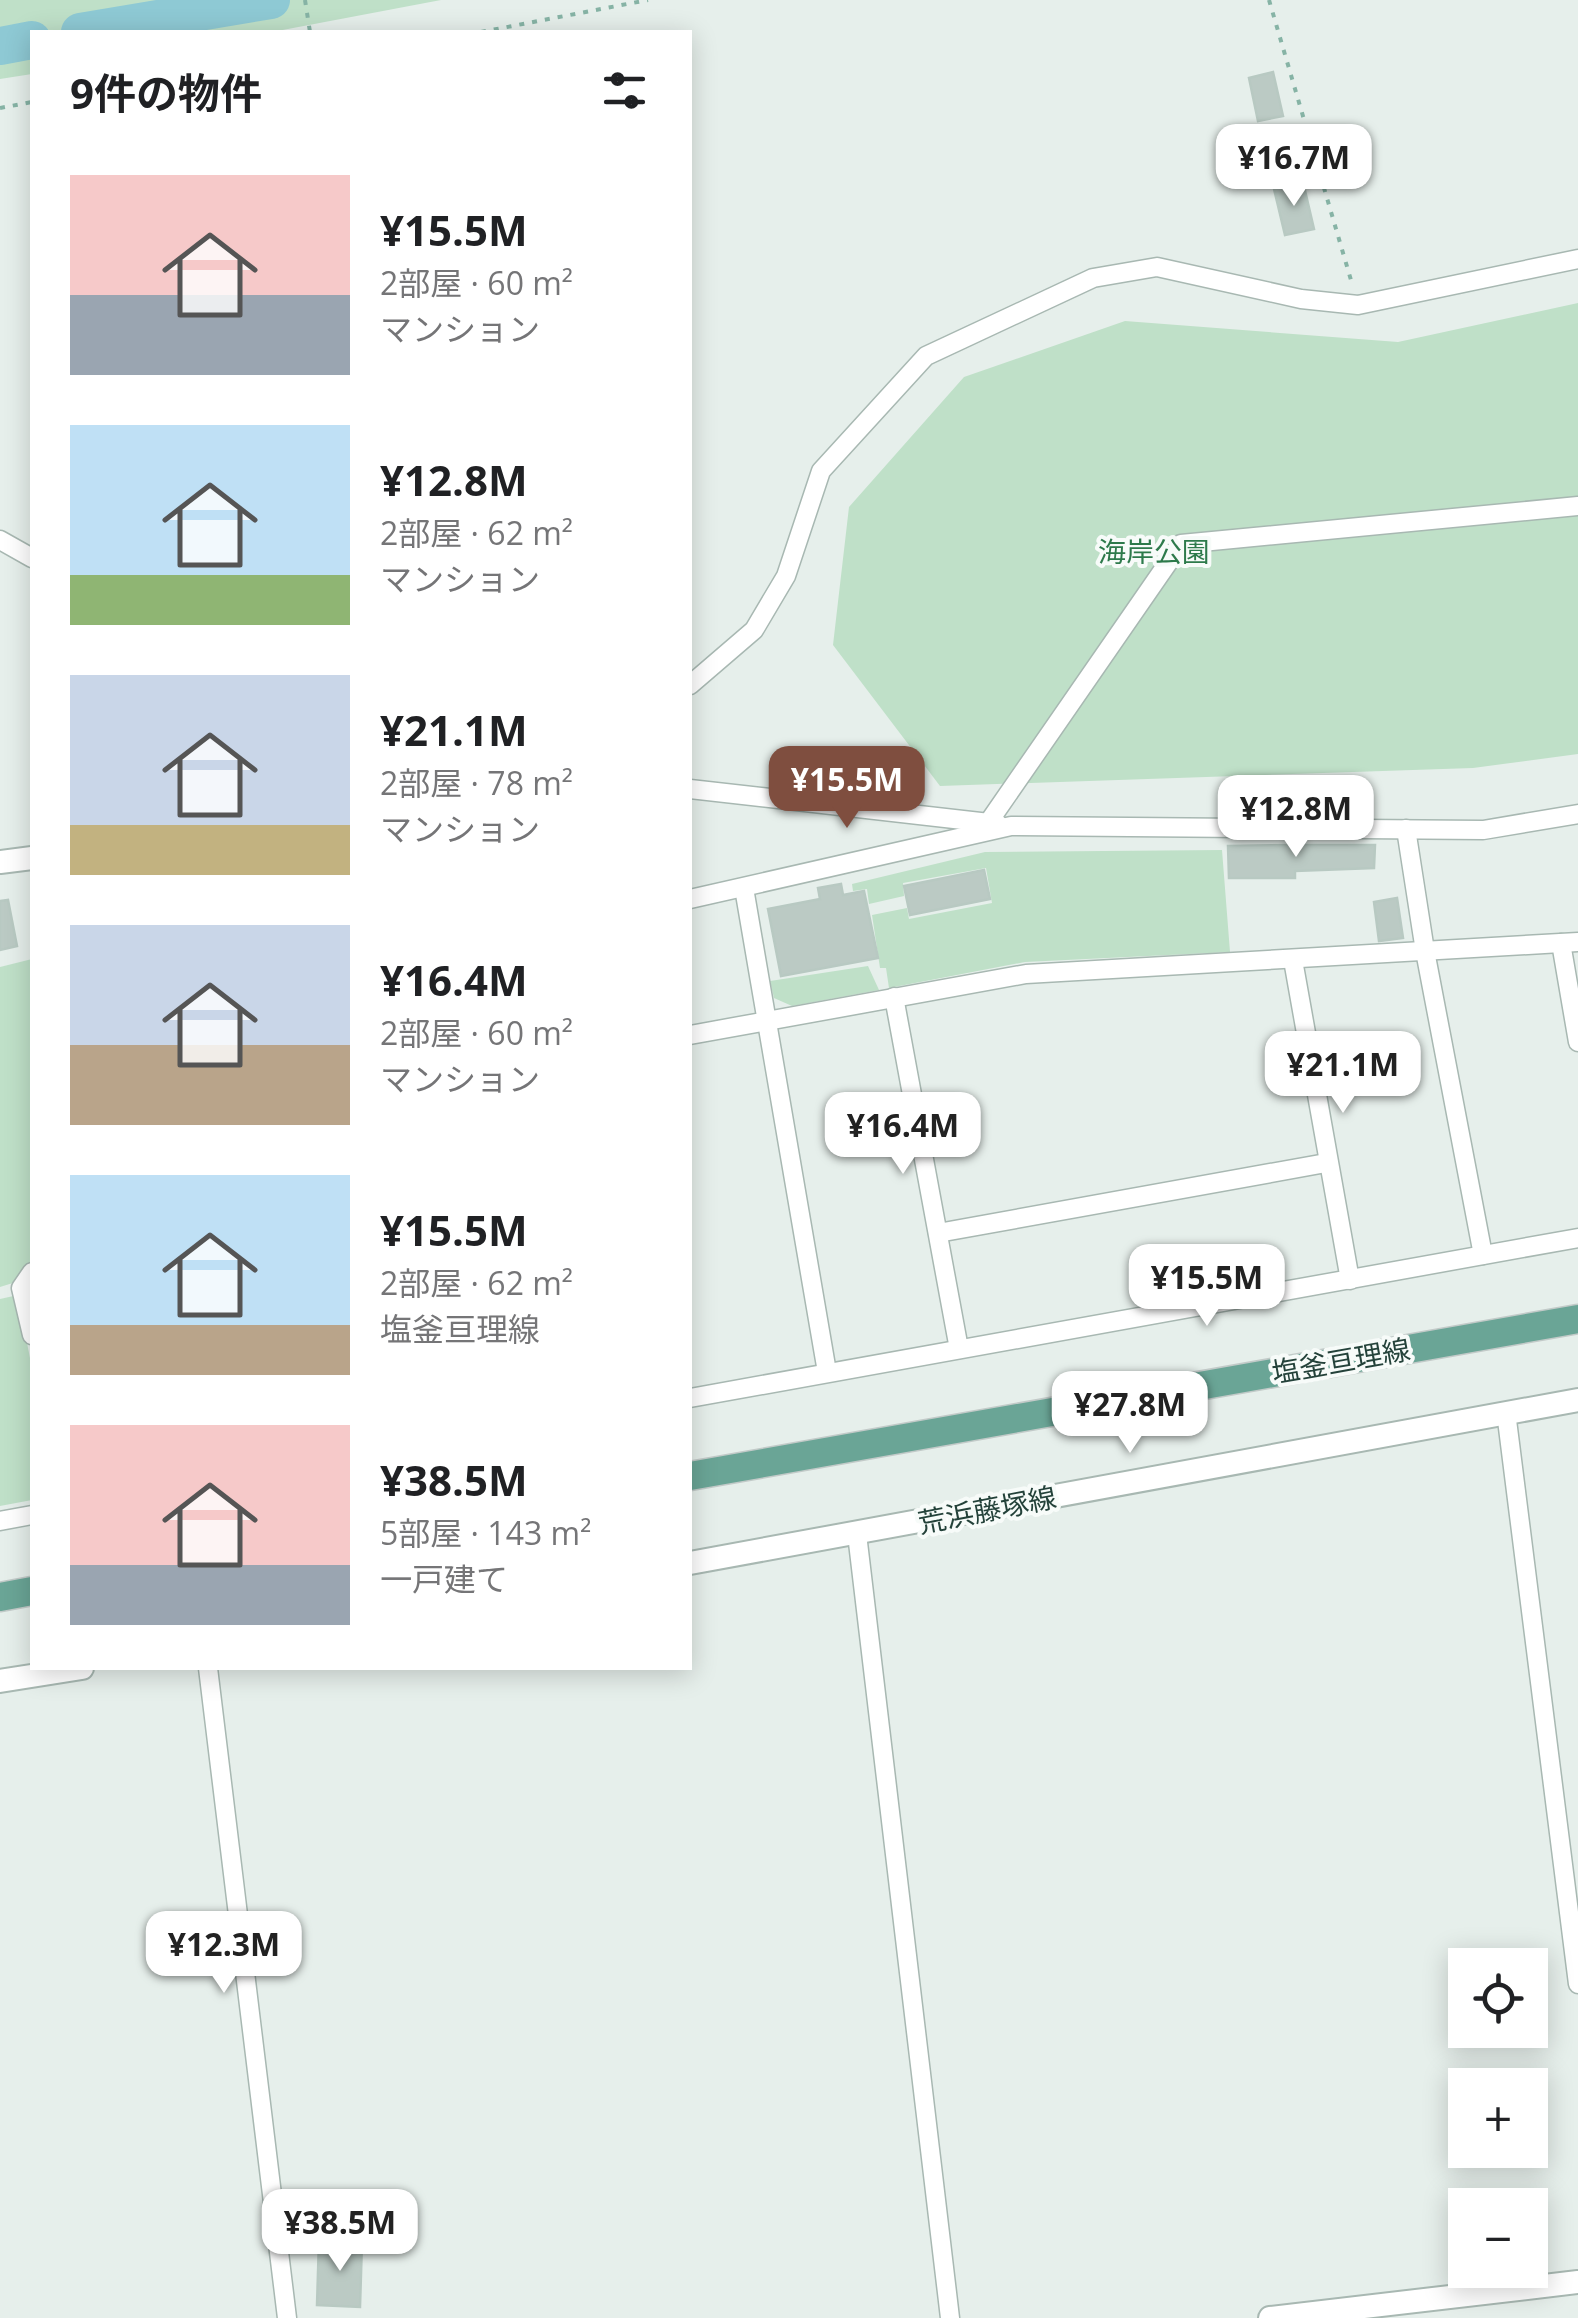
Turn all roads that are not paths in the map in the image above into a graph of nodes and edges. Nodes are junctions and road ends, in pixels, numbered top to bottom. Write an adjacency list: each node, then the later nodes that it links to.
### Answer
1 (1578, 259): 5 (street)
2 (1578, 506): 8 (street)
3 (0, 540): 4 (street)
4 (30, 557)
5 (692, 682)
6 (692, 789): 8 (street)
7 (1578, 814): 10 (street)
8 (988, 823): 9 (street)
9 (1011, 826): 10 (street); 13 (street)
10 (1406, 829): 16 (street)
11 (30, 860): 12 (street)
12 (0, 862)
13 (744, 888): 14 (street); 19 (street)
14 (692, 899)
15 (1570, 942): 16 (street); 21 (street)
16 (1424, 951): 17 (street); 25 (street)
17 (1293, 960): 18 (street); 22 (street)
18 (894, 997): 19 (street); 23 (street)
19 (765, 1021): 20 (street); 31 (street)
20 (692, 1035)
21 (1578, 1042)
22 (1326, 1163): 23 (street); 27 (street)
23 (938, 1233): 30 (street)
24 (1578, 1238): 25 (street)
25 (1483, 1255): 27 (street)
26 (30, 1275): 29 (street)
27 (1350, 1280): 30 (street)
28 (1578, 1319): 35 (main road, 塩釜亘理線)
29 (30, 1326)
30 (959, 1349): 31 (street)
31 (828, 1372): 32 (street)
32 (692, 1398)
33 (1578, 1400): 34 (street, 荒浜藤塚線)
34 (1506, 1412): 38 (street, 荒浜藤塚線); 45 (street)
35 (692, 1476)
36 (30, 1515): 37 (street)
37 (0, 1521)
38 (857, 1534): 39 (street, 荒浜藤塚線); 48 (street)
39 (692, 1563)
40 (30, 1592): 41 (main road)
41 (0, 1597)
42 (69, 1670): 44 (street)
43 (208, 1670): 47 (street)
44 (0, 1681)
45 (1578, 1984)
46 (1578, 2282): 49 (street)
47 (287, 2318)
48 (950, 2318)
49 (1270, 2318)

